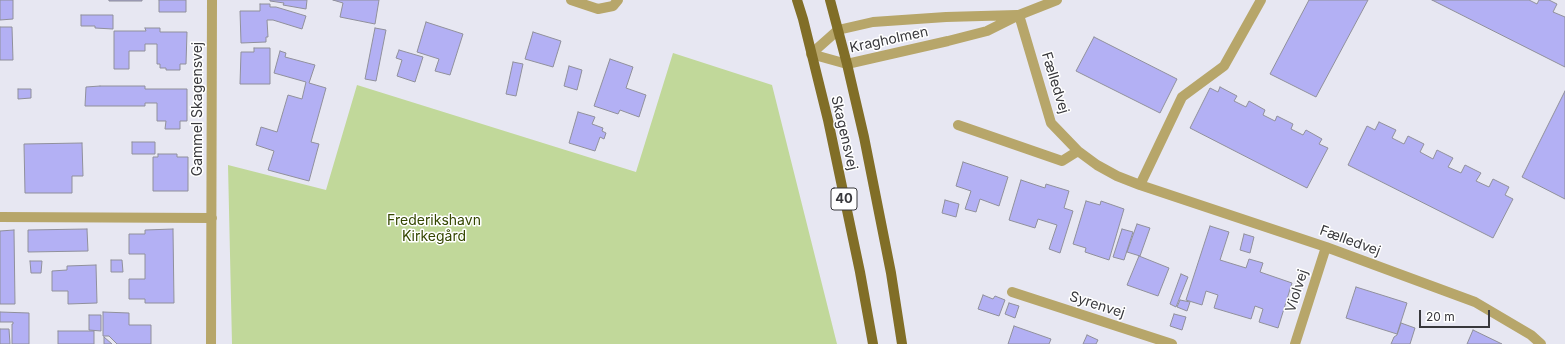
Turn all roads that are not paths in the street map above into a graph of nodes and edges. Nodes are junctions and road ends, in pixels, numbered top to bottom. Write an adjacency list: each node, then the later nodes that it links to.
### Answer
1 (212, 0): 16 (street, Gammel Skagensvej)
2 (571, 0): 3 (street)
3 (618, 0)
4 (797, 0): 10 (main road, Skagensvej / 40)
5 (830, 0): 9 (main road, Skagensvej / 40)
6 (1057, 0): 8 (street, Kragholmen)
7 (1262, 0): 14 (street)
8 (1019, 15): 9 (street, Kragholmen); 11 (street, Kragholmen); 13 (street, Fælledvej)
9 (838, 30): 10 (street, Kragholmen); 11 (main road, Skagensvej / 40)
10 (811, 54): 11 (street, Kragholmen); 20 (main road, Skagensvej / 40)
11 (847, 64): 21 (main road, Skagensvej / 40)
12 (958, 125): 13 (street)
13 (1078, 151): 14 (street, Fælledvej)
14 (1140, 185): 17 (street, Fælledvej)
15 (0, 217): 16 (street)
16 (212, 218): 19 (street, Gammel Skagensvej)
17 (1326, 247): 23 (street, Violvej); 24 (street, Fælledvej)
18 (1012, 292): 22 (street, Syrenvej)
19 (211, 344)
20 (873, 344)
21 (902, 344)
22 (1172, 344)
23 (1294, 344)
24 (1541, 344)

